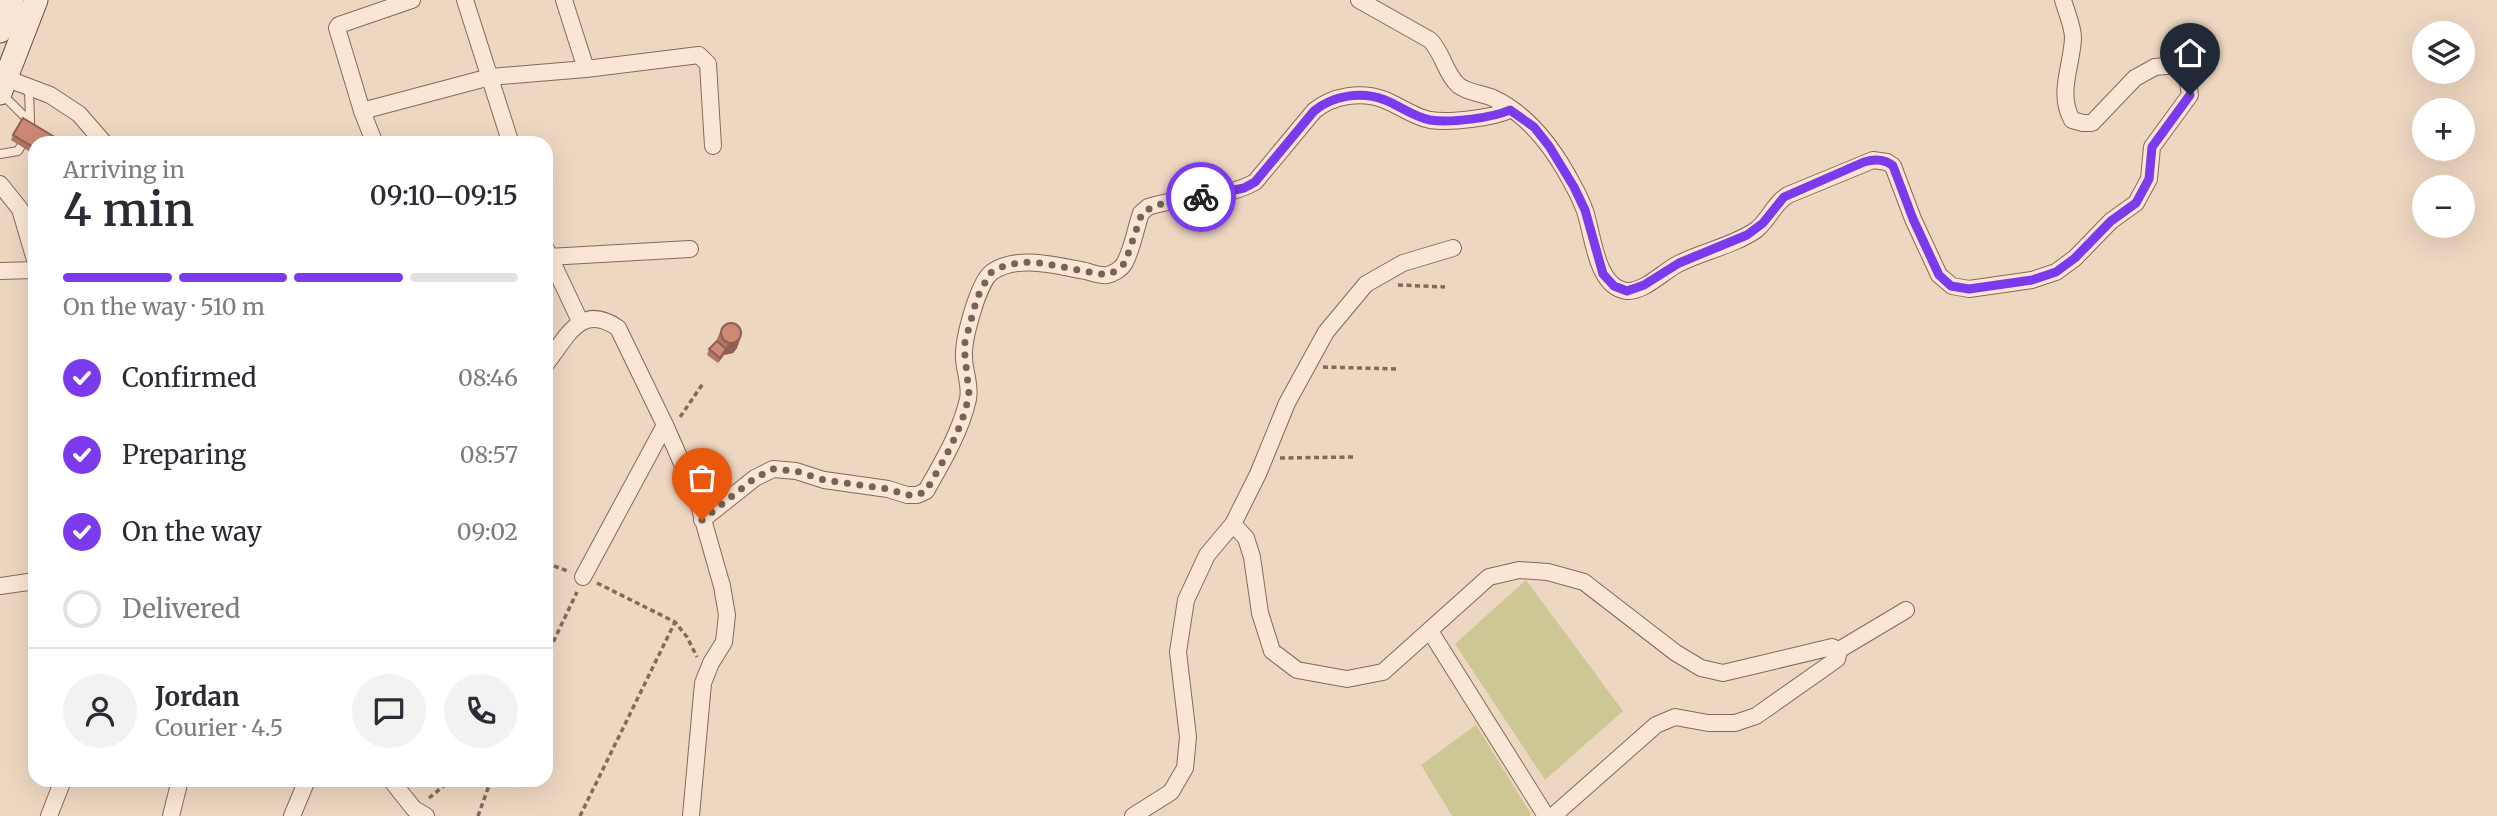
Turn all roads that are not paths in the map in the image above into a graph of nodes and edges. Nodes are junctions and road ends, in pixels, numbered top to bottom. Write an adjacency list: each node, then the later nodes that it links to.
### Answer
1 (12, 0): 8 (main road)
2 (36, 0): 11 (main road)
3 (412, 0): 14 (street)
4 (465, 0): 10 (street)
5 (564, 0): 9 (street)
6 (1359, 0): 13 (street)
7 (2063, 0): 13 (street)
8 (0, 31)
9 (586, 69): 10 (street); 19 (street)
10 (490, 77): 14 (street); 17 (street)
11 (1, 85): 12 (street); 12 (lane)
12 (29, 88): 15 (street)
13 (1510, 110): 32 (street)
14 (362, 111): 16 (street)
15 (98, 136)
16 (372, 136)
17 (508, 136)
18 (21, 146): 20 (lane)
19 (713, 146)
20 (0, 154)
21 (0, 184): 22 (street)
22 (28, 236)
23 (1453, 248): 33 (street)
24 (690, 249): 25 (street)
25 (553, 253)
26 (553, 265): 29 (street)
27 (28, 270): 28 (street)
28 (0, 271)
29 (580, 321): 30 (street); 31 (street)
30 (553, 355)
31 (667, 429): 32 (street); 34 (street)
32 (702, 520): 48 (street)
33 (1233, 524): 38 (street); 49 (street)
34 (583, 577)
35 (28, 582): 36 (street)
36 (0, 586)
37 (1906, 610): 39 (street)
38 (1430, 631): 39 (street); 50 (street)
39 (1839, 650): 51 (street)
40 (60, 787): 45 (street)
41 (178, 787): 46 (street)
42 (304, 787): 47 (street)
43 (397, 787): 44 (street)
44 (420, 813)
45 (49, 816)
46 (171, 816)
47 (292, 816)
48 (691, 816)
49 (1133, 816)
50 (1546, 816)
51 (1553, 816)

